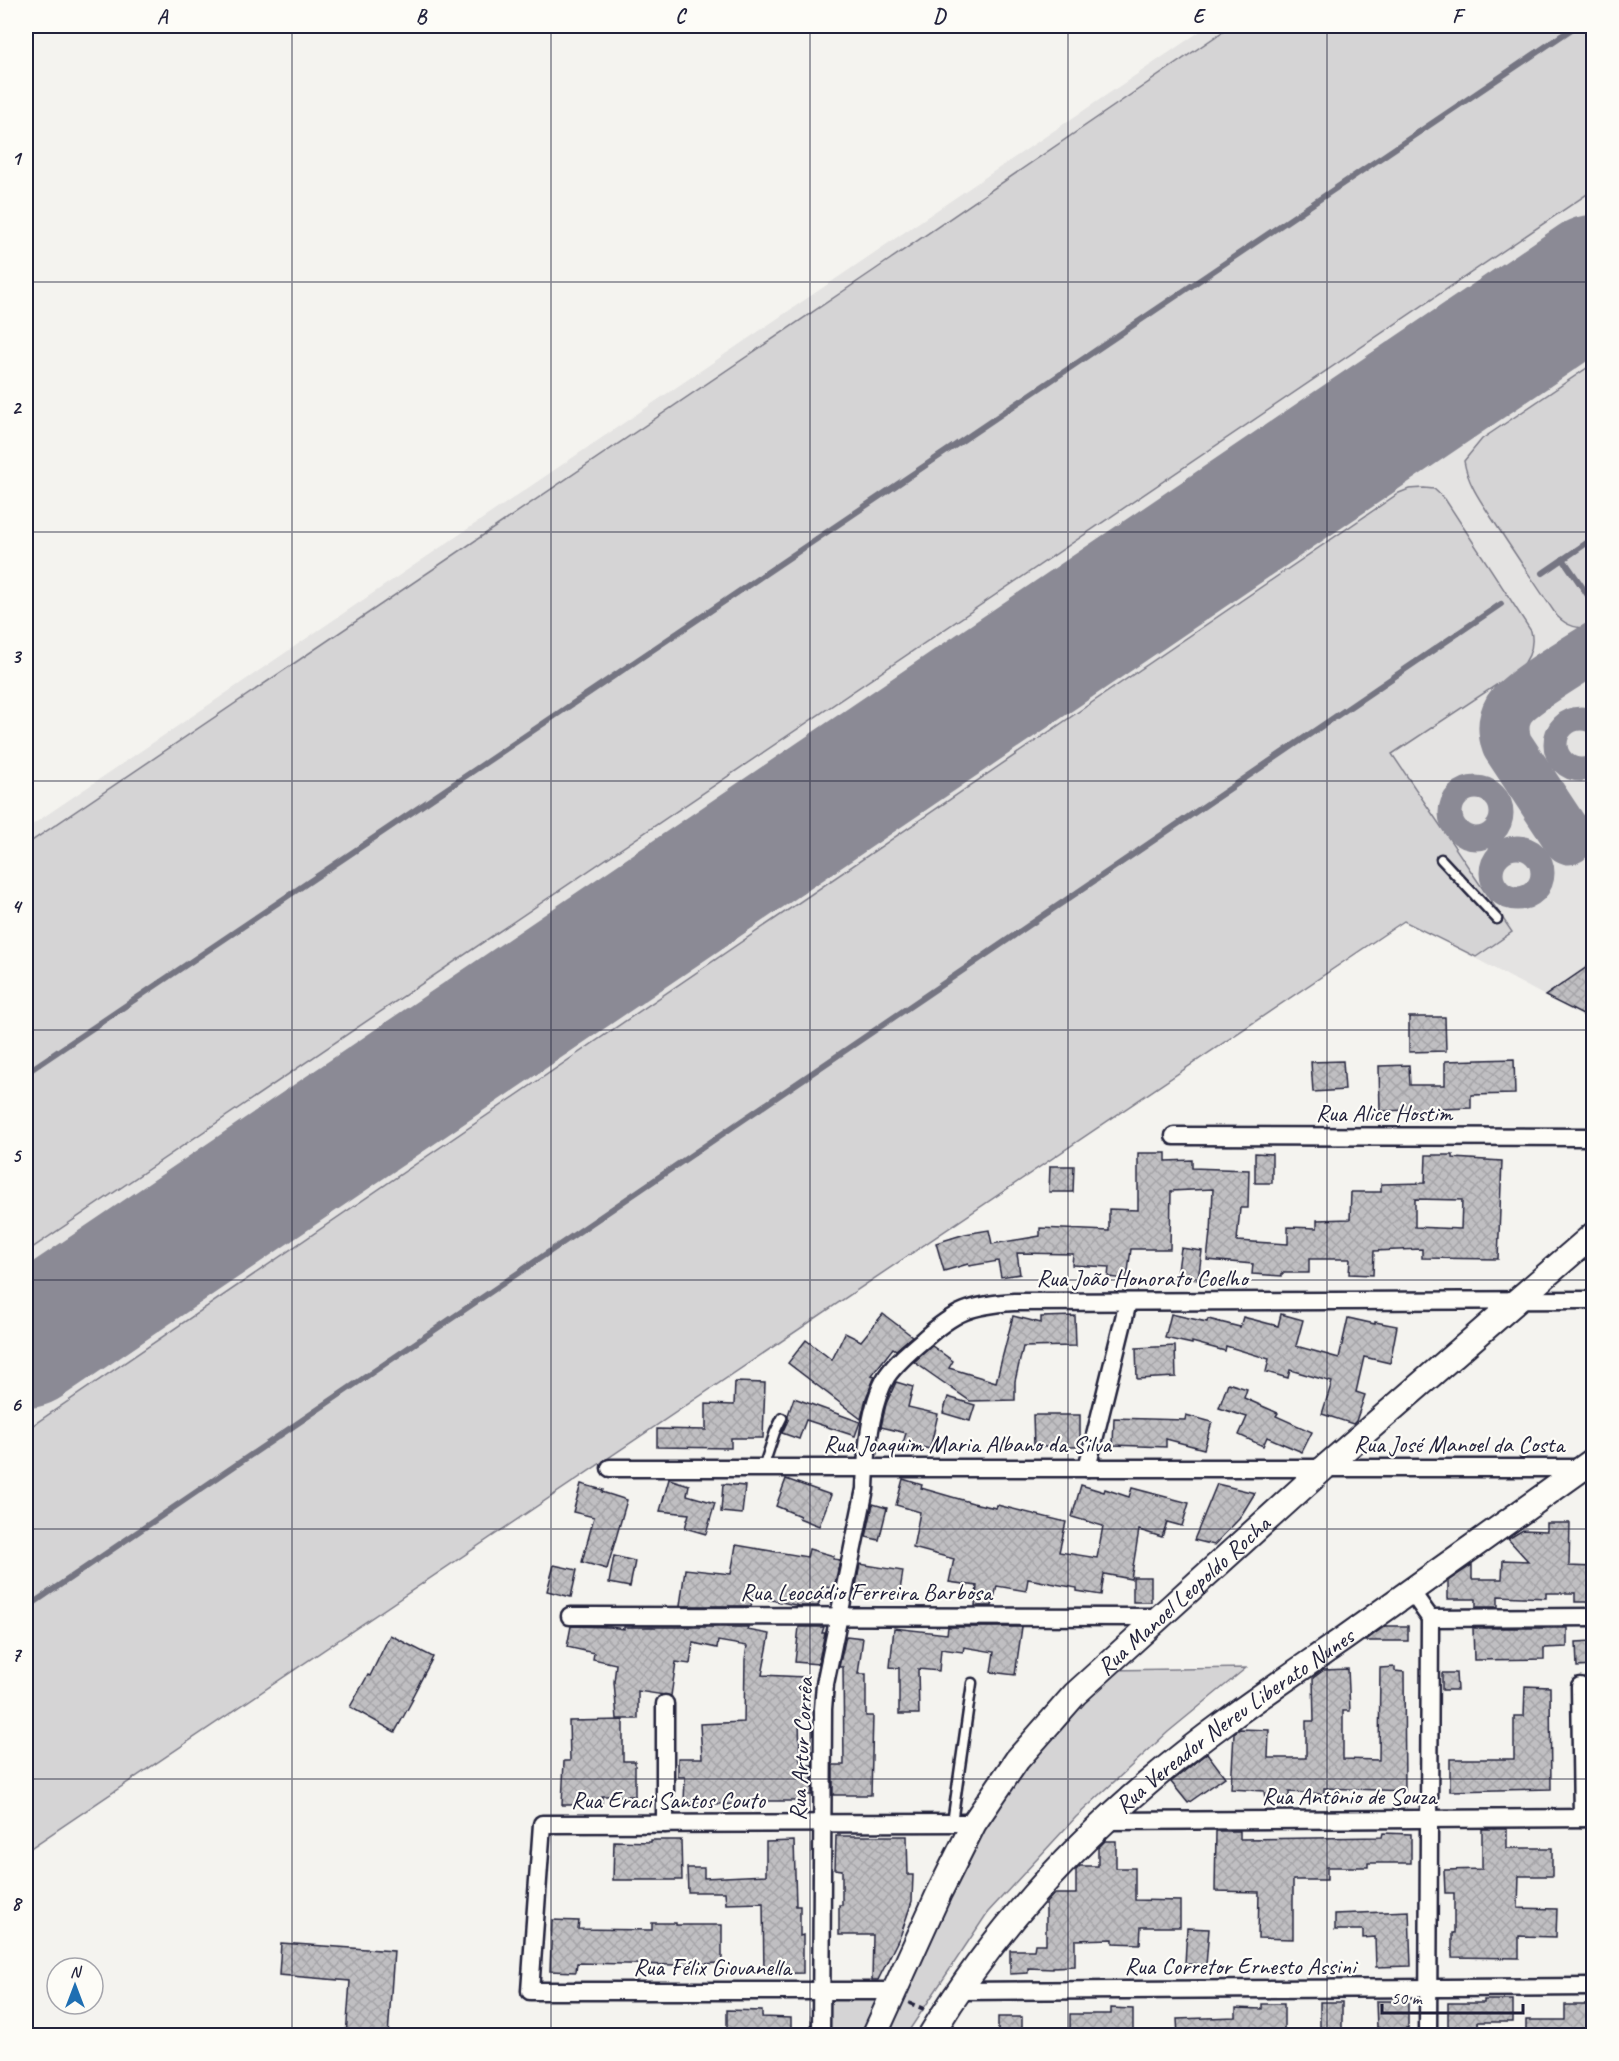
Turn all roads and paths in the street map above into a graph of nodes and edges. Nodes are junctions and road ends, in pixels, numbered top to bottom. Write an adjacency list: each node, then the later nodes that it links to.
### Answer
1 (1441, 859): 2 (lane)
2 (1497, 919)
3 (1174, 1136): 4 (street, Rua Alice Hostim)
4 (1593, 1137)
5 (1593, 1234): 6 (main road, Rua Manoel Leopoldo Rocha)
6 (1518, 1300): 7 (street, Rua João Honorato Coelho); 8 (street, Rua João Honorato Coelho); 15 (main road, Rua Manoel Leopoldo Rocha)
7 (1593, 1300)
8 (1128, 1302): 13 (street, Rua João Honorato Coelho); 14 (street)
9 (782, 1418): 12 (lane)
10 (1590, 1465): 15 (street, Rua José Manoel da Costa); 16 (main road, Rua Vereador Nereu Liberato Nunes)
11 (610, 1468): 12 (street, Rua Joaquim Maria Albano da Silva)
12 (763, 1468): 13 (street, Rua Joaquim Maria Albano da Silva)
13 (865, 1468): 14 (street, Rua Joaquim Maria Albano da Silva); 18 (street, Rua Artur Corrêa)
14 (1087, 1468): 15 (street, Rua Joaquim Maria Albano da Silva)
15 (1324, 1468): 19 (main road, Rua Manoel Leopoldo Rocha)
16 (1411, 1590): 21 (street); 27 (main road, Rua Vereador Nereu Liberato Nunes)
17 (570, 1616): 18 (street, Rua Leocádio Ferreira Barbosa)
18 (840, 1616): 19 (street, Rua Leocádio Ferreira Barbosa); 30 (street, Rua Artur Corrêa)
19 (1161, 1617): 28 (main road, Rua Manoel Leopoldo Rocha)
20 (1593, 1617): 21 (street)
21 (1430, 1618): 26 (street)
22 (972, 1683): 28 (lane)
23 (1580, 1686): 25 (street)
24 (664, 1704): 29 (street)
25 (1588, 1818): 26 (street, Rua Antônio de Souza)
26 (1429, 1819): 27 (street, Rua Antônio de Souza); 32 (street)
27 (1106, 1821): 36 (main road, Rua Vereador Nereu Liberato Nunes)
28 (963, 1823): 30 (street, Rua Eraci Santos Couto); 33 (main road, Rua Manoel Leopoldo Rocha)
29 (664, 1824): 30 (street, Rua Eraci Santos Couto); 34 (street, Rua Eraci Santos Couto)
30 (821, 1824): 35 (street, Rua Artur Corrêa)
31 (1593, 1987): 32 (street, Rua Corretor Ernesto Assini)
32 (1428, 1988): 36 (street, Rua Corretor Ernesto Assini); 40 (street)
33 (894, 1990): 35 (street, Rua Félix Giovanella); 38 (main road, Rua Manoel Leopoldo Rocha)
34 (530, 1992): 35 (street, Rua Félix Giovanella)
35 (821, 1992): 37 (street, Rua Artur Corrêa)
36 (959, 1992): 39 (main road, Rua Vereador Nereu Liberato Nunes)
37 (821, 2036)
38 (874, 2036)
39 (930, 2036)
40 (1428, 2036)

